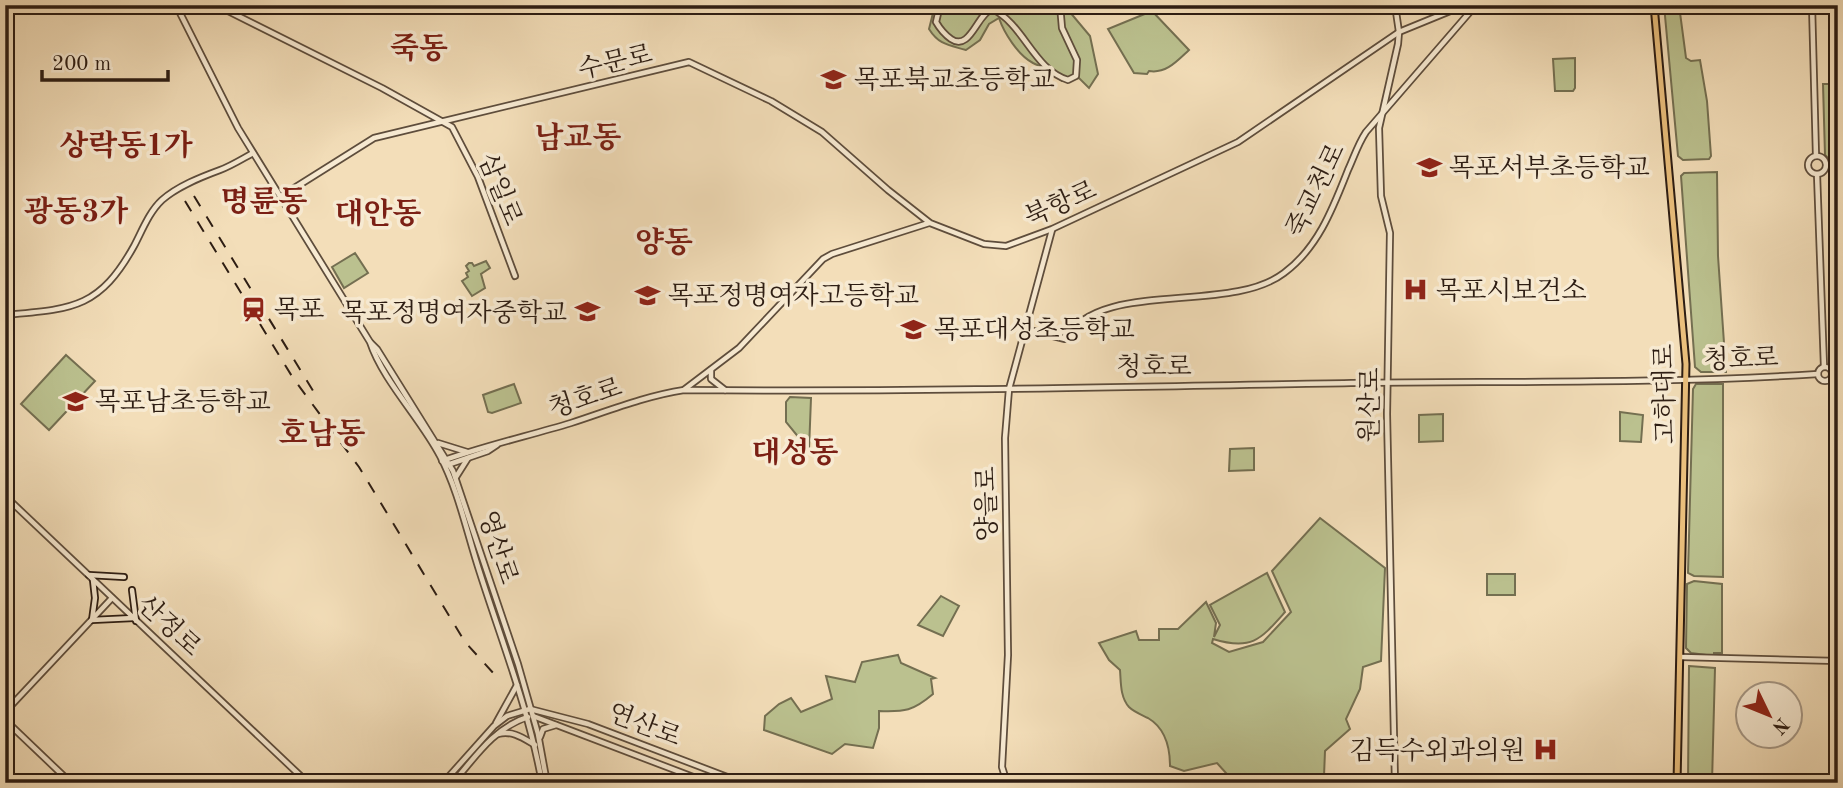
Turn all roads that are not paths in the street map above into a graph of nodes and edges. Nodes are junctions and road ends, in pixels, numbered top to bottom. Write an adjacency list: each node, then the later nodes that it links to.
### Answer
1 (176, 5): 15 (street, 영산로)
2 (216, 5): 13 (street, 삼일로)
3 (940, 5): 4 (street)
4 (1060, 5)
5 (1395, 5): 10 (street)
6 (1465, 5): 10 (street, 북항로)
7 (1476, 5): 11 (street, 죽교천로)
8 (1812, 5): 16 (street)
9 (1655, 6): 29 (main road, 고하대로)
10 (1399, 32): 11 (street, 원산로); 20 (street, 북항로)
11 (1382, 115): 23 (street, 죽교천로); 30 (street, 원산로)
12 (462, 118): 13 (street, 수문로); 14 (street); 19 (street, 수문로)
13 (444, 122): 14 (street, 삼일로); 18 (street, 수문로)
14 (457, 136): 21 (street, 삼일로)
15 (253, 153): 18 (street, 영산로); 22 (street)
16 (1816, 156): 17 (street); 17 (street)
17 (1817, 174): 25 (street)
18 (280, 197): 24 (street, 영산로)
19 (930, 223): 20 (street, 북항로); 26 (street)
20 (1052, 229): 23 (street, 양을로)
21 (515, 276)
22 (5, 314)
23 (1025, 329): 31 (street, 양을로)
24 (370, 342): 34 (street, 영산로); 36 (street, 영산로)
25 (1824, 367): 27 (street); 28 (street)
26 (712, 370): 32 (street); 33 (street)
27 (1818, 374): 28 (street); 29 (street, 청호로)
28 (1835, 374)
29 (1686, 379): 30 (street, 청호로); 45 (main road, 고하대로)
30 (1388, 383): 31 (street, 청호로); 63 (street, 원산로)
31 (1009, 389): 33 (street, 청호로); 62 (street, 양을로)
32 (684, 390): 33 (street, 청호로); 35 (street, 청호로)
33 (725, 390)
34 (437, 442): 35 (street); 36 (street, 영산로)
35 (468, 455): 36 (street, 청호로); 37 (street)
36 (446, 463): 37 (street, 영산로); 47 (street, 영산로)
37 (455, 478): 49 (street, 영산로)
38 (5, 496): 39 (street, 산정로)
39 (91, 577): 40 (street); 42 (street, 산정로); 43 (street)
40 (124, 577)
41 (132, 590): 44 (street)
42 (112, 598): 43 (street); 44 (street, 산정로)
43 (92, 620): 44 (street); 48 (street)
44 (135, 620): 56 (street, 산정로)
45 (1681, 657): 46 (street); 64 (main road, 고하대로)
46 (1838, 661)
47 (518, 684): 49 (street, 영산로); 52 (street)
48 (5, 712)
49 (529, 713): 51 (street, 연산로); 52 (street); 53 (street); 54 (street, 영산로); 61 (street, 연산로)
50 (5, 720): 55 (street)
51 (564, 727): 54 (street); 60 (street, 연산로)
52 (492, 729): 57 (street)
53 (489, 741): 54 (street); 58 (street)
54 (537, 743): 59 (street, 영산로)
55 (71, 783)
56 (307, 783)
57 (443, 783)
58 (453, 783)
59 (545, 783)
60 (709, 783)
61 (743, 783)
62 (1007, 783)
63 (1395, 783)
64 (1677, 783)

